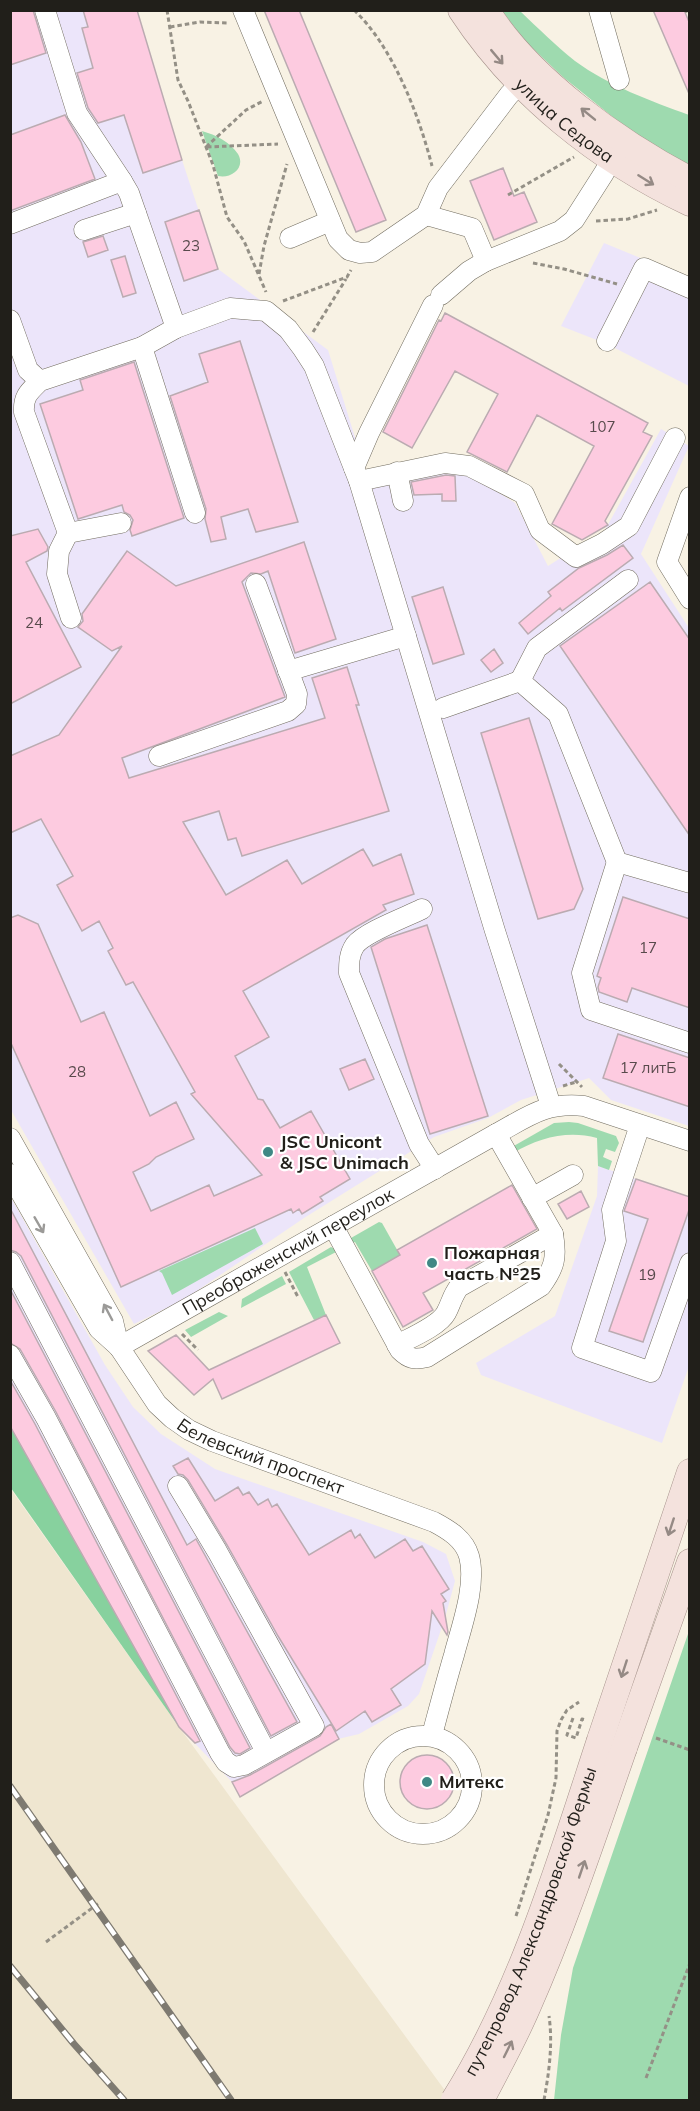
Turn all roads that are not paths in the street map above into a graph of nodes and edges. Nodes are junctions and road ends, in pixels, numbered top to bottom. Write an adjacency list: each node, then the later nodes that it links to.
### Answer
1 (461, 10): 6 (main road, улица Седова, one-way to 6)
2 (486, 10): 6 (main road, улица Седова)
3 (599, 10): 7 (street)
4 (49, 11): 10 (street)
5 (245, 15): 14 (street)
6 (527, 76): 8 (main road, улица Седова); 13 (street)
7 (619, 80)
8 (617, 149): 9 (main road, улица Седова); 11 (main road, улица Седова, one-way to 11); 18 (street)
9 (690, 180)
10 (122, 181): 12 (street); 15 (street)
11 (690, 203)
12 (136, 213): 16 (street); 21 (street)
13 (426, 215): 14 (street); 18 (street)
14 (330, 221): 17 (street)
15 (10, 224)
16 (84, 230)
17 (290, 238)
18 (486, 261): 27 (street)
19 (690, 288): 22 (street)
20 (10, 320): 24 (street)
21 (176, 328): 23 (street); 27 (street)
22 (607, 341)
23 (142, 347): 24 (street); 30 (street)
24 (40, 381): 32 (street)
25 (675, 438): 26 (street)
26 (398, 472): 27 (street); 29 (street)
27 (356, 474): 37 (street)
28 (690, 497): 35 (street)
29 (403, 501)
30 (195, 513)
31 (121, 523): 32 (street)
32 (68, 533): 36 (street)
33 (628, 580): 39 (street)
34 (256, 584): 38 (street)
35 (690, 599)
36 (71, 618)
37 (406, 636): 38 (street); 46 (street)
38 (288, 671): 41 (street)
39 (520, 681): 40 (street); 42 (street)
40 (443, 708)
41 (159, 756)
42 (617, 862): 43 (street); 45 (street)
43 (690, 883)
44 (422, 909): 51 (street)
45 (690, 1043)
46 (551, 1106): 47 (street, Преображенский переулок); 48 (street, Преображенский переулок)
47 (640, 1125): 50 (street, Преображенский переулок); 58 (street)
48 (495, 1134): 51 (street, Преображенский переулок); 54 (street)
49 (10, 1138): 60 (street, Белевский проспект, one-way to 49)
50 (690, 1141)
51 (435, 1168): 55 (street, Преображенский переулок)
52 (10, 1174): 60 (street, Белевский проспект, one-way to 60)
53 (573, 1174): 54 (street)
54 (532, 1198): 56 (street)
55 (333, 1226): 59 (street); 60 (street, Преображенский переулок)
56 (553, 1234): 59 (street); 59 (street)
57 (10, 1262): 67 (street)
58 (690, 1263)
59 (397, 1345)
60 (119, 1347): 65 (street, Белевский проспект)
61 (10, 1355): 67 (street)
62 (690, 1472): 66 (main road, one-way to 66)
63 (178, 1486): 67 (street)
64 (690, 1562): 66 (main road)
65 (432, 1735): 65 (street)
66 (612, 1744): 68 (main road, путепровод Александровской Фермы, bridge); 69 (main road, путепровод Александровской Фермы, one-way to 66, bridge)
67 (266, 1752)
68 (454, 2100)
69 (481, 2100)

